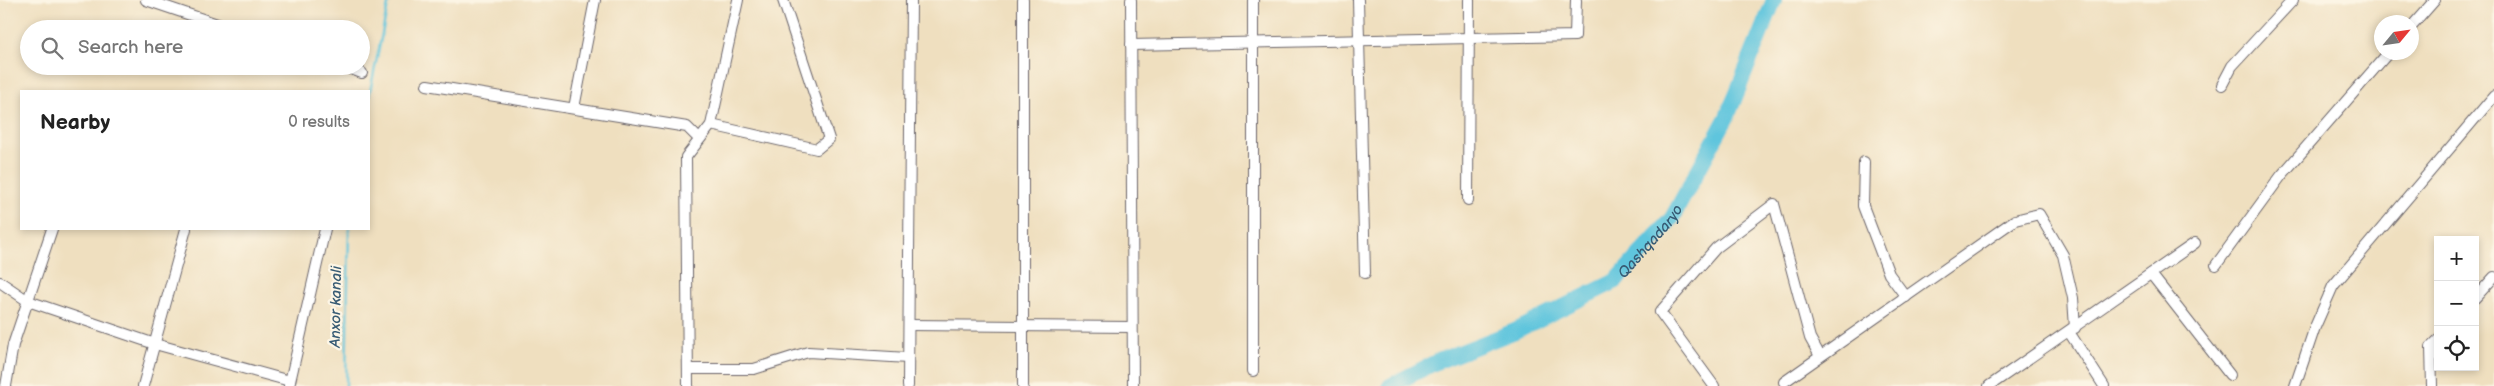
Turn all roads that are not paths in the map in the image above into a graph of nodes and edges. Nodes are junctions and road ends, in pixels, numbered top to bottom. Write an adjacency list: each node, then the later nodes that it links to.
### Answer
1 (146, 0): 15 (street)
2 (596, 0): 24 (street)
3 (738, 0): 25 (street)
4 (783, 0): 25 (street)
5 (911, 0): 41 (street)
6 (1023, 0): 42 (street)
7 (1131, 0): 19 (street)
8 (1253, 0): 18 (street)
9 (1358, 0): 17 (street)
10 (1469, 0): 16 (street)
11 (1576, 0): 16 (street)
12 (2293, 0): 22 (street)
13 (2435, 0): 14 (street)
14 (2419, 18)
15 (205, 20)
16 (1468, 38): 17 (street); 28 (street)
17 (1358, 40): 18 (street); 34 (street)
18 (1253, 42): 19 (street); 50 (street)
19 (1131, 46): 43 (street)
20 (2382, 60): 33 (street)
21 (427, 85): 24 (street)
22 (2222, 85)
23 (2494, 96): 63 (street)
24 (574, 108): 26 (street)
25 (711, 125): 26 (street)
26 (699, 139): 49 (street)
27 (1864, 162): 39 (street)
28 (1468, 200)
29 (52, 230): 40 (street)
30 (186, 230): 45 (street)
31 (325, 230): 53 (street)
32 (2194, 243): 35 (street)
33 (2216, 265)
34 (1365, 272)
35 (2152, 274): 44 (street); 51 (street)
36 (2494, 277): 38 (street)
37 (0, 282): 40 (street)
38 (2479, 294)
39 (1906, 296): 44 (street); 47 (street)
40 (28, 301): 45 (street); 54 (street)
41 (909, 325): 42 (street); 48 (street)
42 (1022, 326): 43 (street); 58 (street)
43 (1132, 327): 59 (street)
44 (2072, 330): 61 (street); 62 (street)
45 (154, 344): 53 (street); 55 (street)
46 (2434, 344): 64 (street)
47 (1820, 356): 52 (street); 60 (street)
48 (908, 358): 49 (street); 57 (street)
49 (688, 369): 56 (street)
50 (1253, 371)
51 (2230, 375)
52 (1784, 382)
53 (289, 384)
54 (6, 386)
55 (144, 386)
56 (688, 386)
57 (908, 386)
58 (1023, 386)
59 (1133, 386)
60 (1714, 386)
61 (1989, 386)
62 (2104, 386)
63 (2296, 386)
64 (2432, 386)

